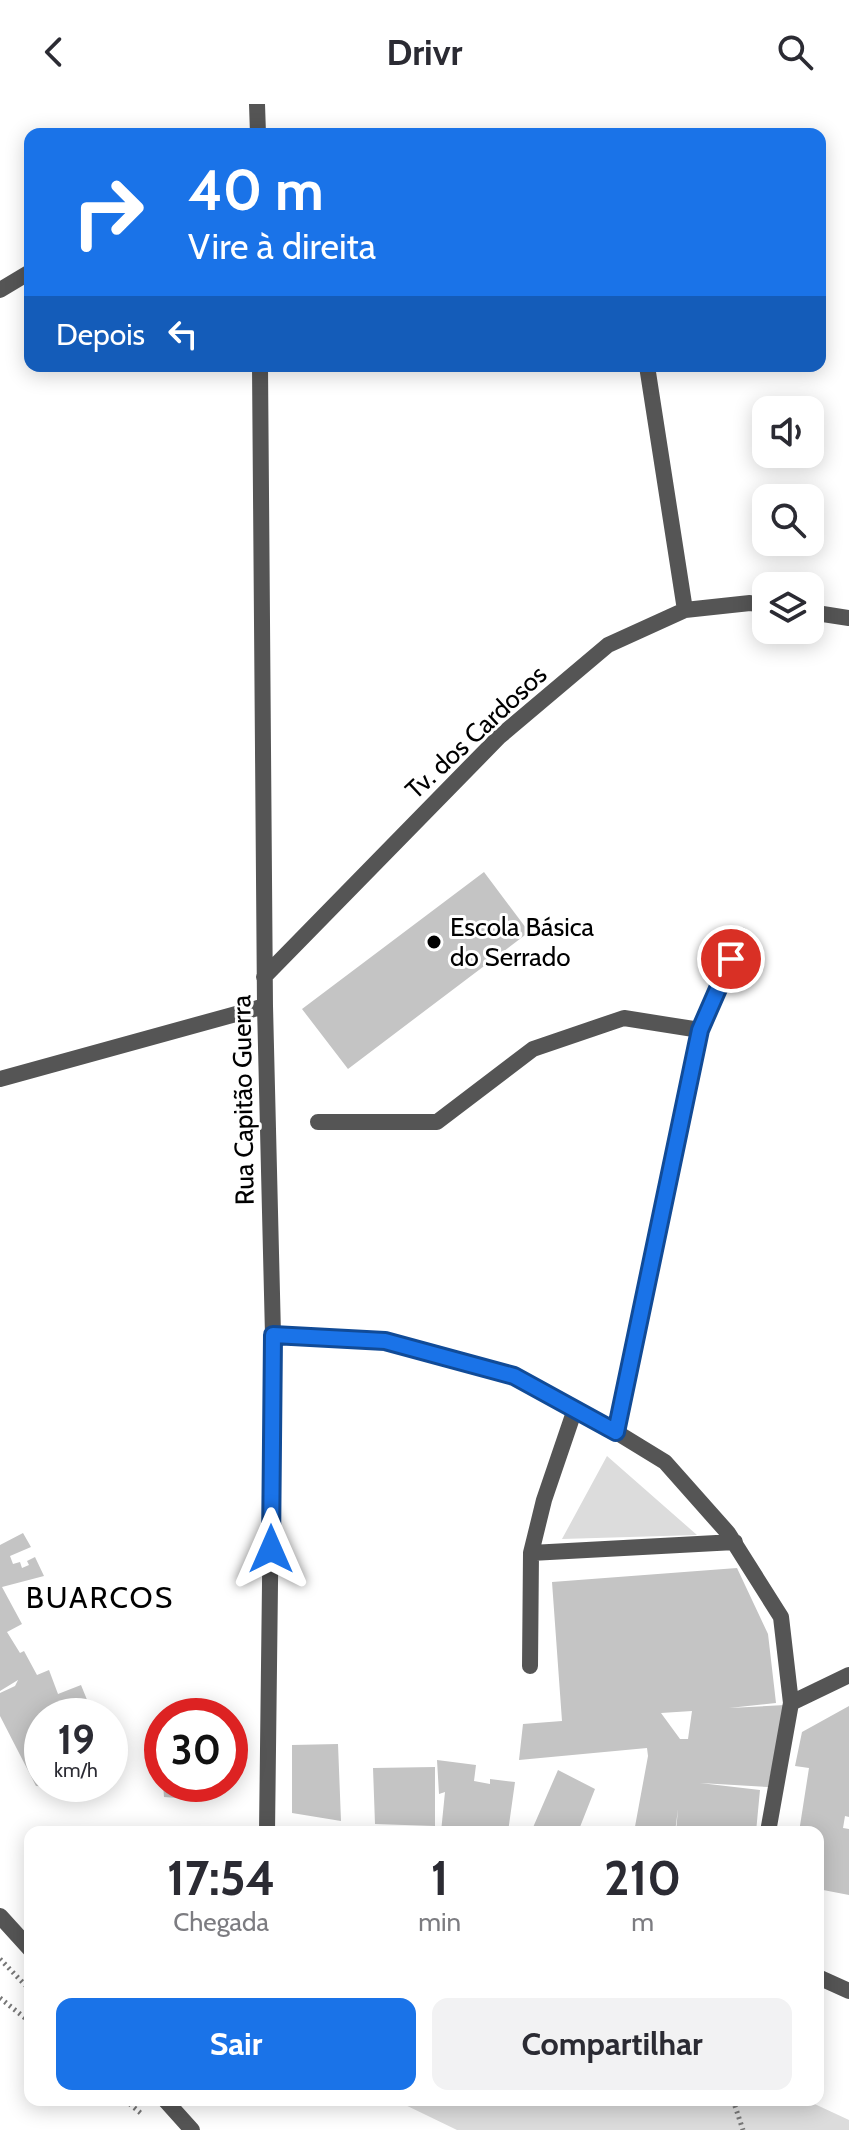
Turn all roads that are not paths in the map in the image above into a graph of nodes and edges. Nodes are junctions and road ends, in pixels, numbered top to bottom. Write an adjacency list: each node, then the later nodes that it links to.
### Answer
1 (257, 104): 2 (street)
2 (258, 128)
3 (24, 276): 4 (street)
4 (0, 290)
5 (260, 372): 12 (street, Rua Capitão Guerra)
6 (648, 372): 8 (street)
7 (752, 603): 8 (street, Tv. dos Cardosos)
8 (685, 610): 12 (street, Tv. dos Cardosos)
9 (824, 614): 10 (street)
10 (849, 618)
11 (741, 935): 14 (street)
12 (264, 977): 13 (street, Rua Capitão Guerra)
13 (265, 1006): 15 (street); 17 (street, Rua Capitão Guerra)
14 (700, 1030): 16 (street); 19 (street)
15 (0, 1079)
16 (318, 1122)
17 (273, 1335): 18 (street); 25 (street, Rua Capitão Guerra)
18 (575, 1409): 19 (street); 21 (street)
19 (616, 1432): 20 (street)
20 (735, 1542): 21 (street); 24 (street)
21 (531, 1553): 22 (street)
22 (530, 1666)
23 (849, 1675): 24 (street)
24 (791, 1703): 26 (street)
25 (267, 1826)
26 (769, 1826)
27 (0, 1916): 28 (street)
28 (24, 1942)
29 (824, 1980): 30 (street)
30 (849, 1991)
31 (170, 2106): 32 (street)
32 (192, 2130)

